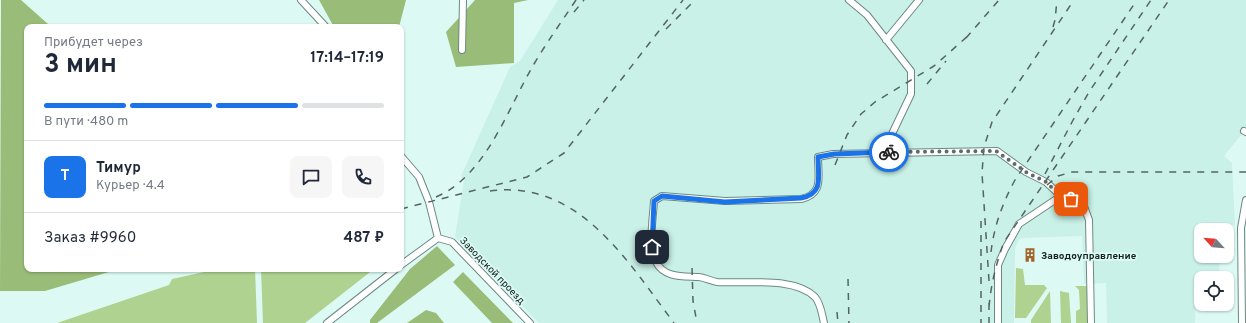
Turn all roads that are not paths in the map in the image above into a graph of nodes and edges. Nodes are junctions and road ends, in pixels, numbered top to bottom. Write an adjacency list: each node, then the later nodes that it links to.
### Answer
1 (301, 0): 5 (street)
2 (463, 0): 7 (street)
3 (849, 0): 6 (street)
4 (919, 0): 6 (street)
5 (323, 24)
6 (886, 40): 8 (street)
7 (462, 50)
8 (888, 152): 10 (street); 17 (street)
9 (404, 160): 12 (street)
10 (1061, 196): 18 (street); 19 (street)
11 (1246, 200): 20 (street)
12 (438, 238): 13 (street); 16 (street, Заводской проезд)
13 (404, 263)
14 (392, 272): 15 (street)
15 (327, 323)
16 (530, 323)
17 (824, 323)
18 (998, 323)
19 (1091, 323)
20 (1242, 323)

